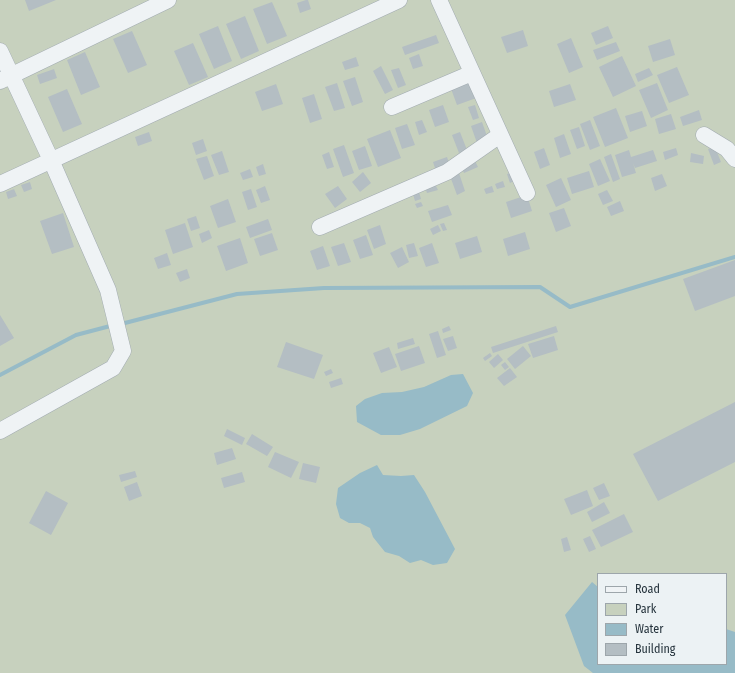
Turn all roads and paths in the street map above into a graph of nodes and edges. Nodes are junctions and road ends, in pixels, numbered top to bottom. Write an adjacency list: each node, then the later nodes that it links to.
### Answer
1 (168, 0): 6 (street)
2 (399, 0): 11 (street)
3 (438, 0): 5 (street)
4 (0, 51): 6 (street)
5 (472, 73): 7 (street); 8 (street)
6 (6, 78): 11 (street)
7 (392, 107)
8 (500, 135): 13 (street); 14 (street)
9 (704, 135): 10 (street)
10 (735, 159)
11 (51, 160): 12 (street); 15 (street)
12 (0, 184)
13 (527, 193)
14 (320, 227)
15 (0, 431)

